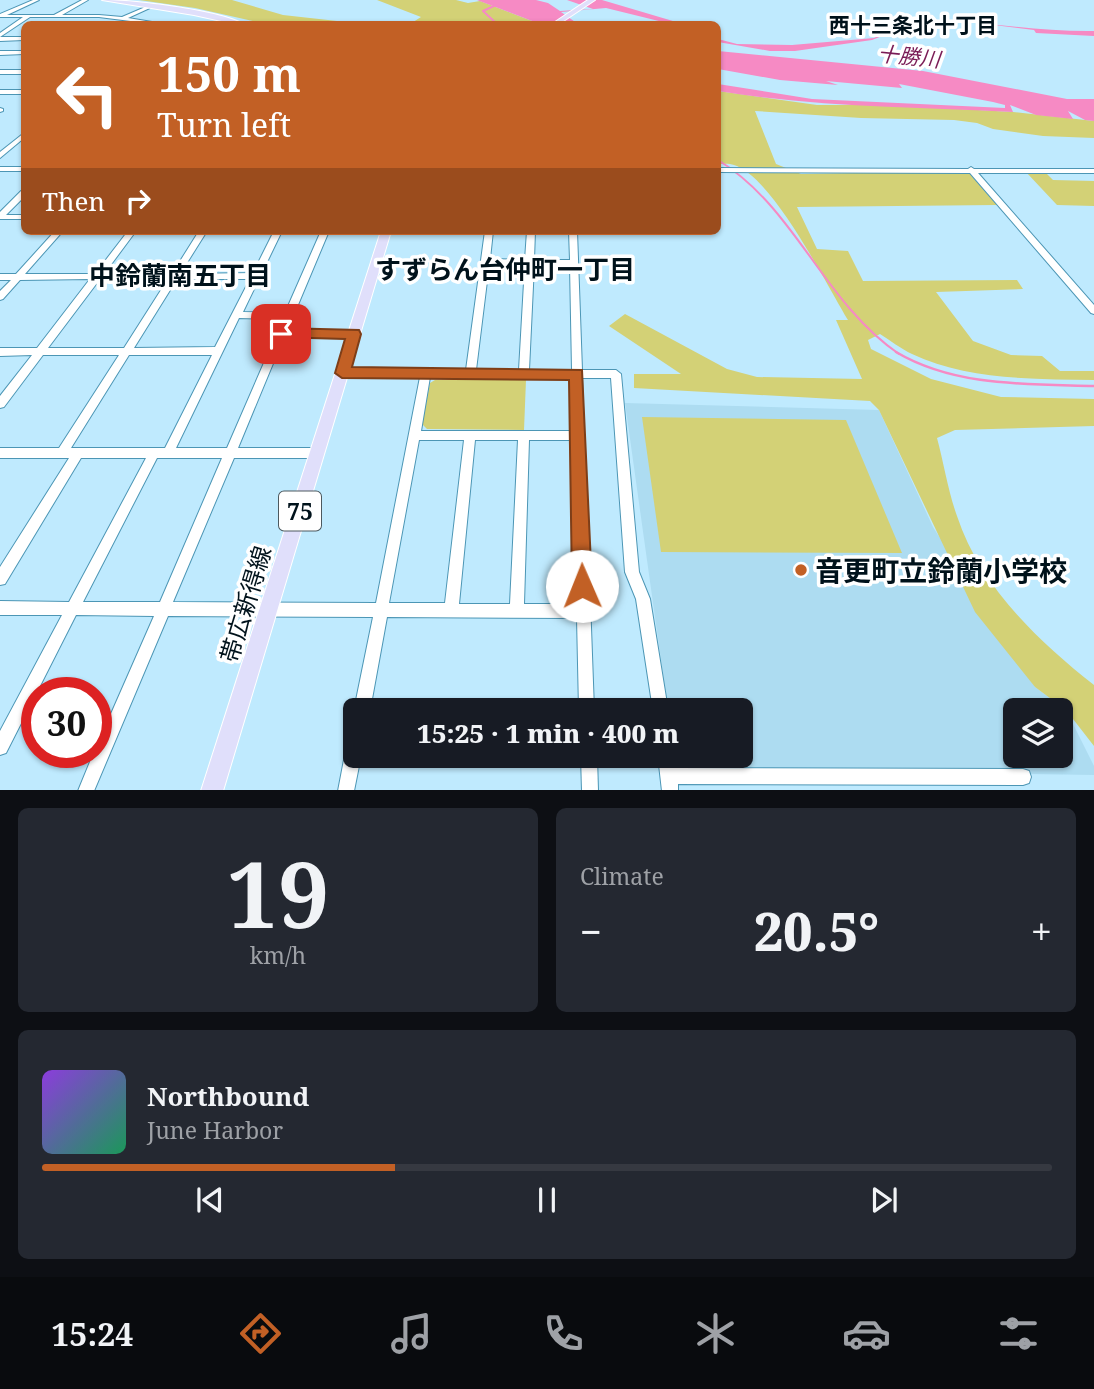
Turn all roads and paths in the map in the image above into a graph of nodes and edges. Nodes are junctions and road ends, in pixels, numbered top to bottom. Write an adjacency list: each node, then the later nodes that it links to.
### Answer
1 (86, 0): 8 (street)
2 (105, 0): 5 (main road)
3 (592, 0): 13 (main road)
4 (31, 1): 7 (street)
5 (150, 6): 9 (street); 12 (main road)
6 (30, 15): 7 (street); 8 (street); 14 (street)
7 (0, 16)
8 (55, 16): 9 (street)
9 (122, 19): 10 (street); 11 (street)
10 (119, 21)
11 (132, 21)
12 (226, 21)
13 (560, 21)
14 (12, 27): 15 (street); 16 (street)
15 (21, 27)
16 (0, 37): 17 (street)
17 (21, 39)
18 (21, 53): 19 (street)
19 (1, 54)
20 (0, 72): 21 (street)
21 (21, 72)
22 (0, 92): 23 (street)
23 (21, 92)
24 (21, 138): 25 (street)
25 (0, 156)
26 (0, 169): 27 (street)
27 (21, 169)
28 (971, 169): 29 (street); 30 (street); 52 (street)
29 (721, 170)
30 (1094, 171)
31 (21, 196): 32 (street)
32 (0, 217): 33 (street)
33 (21, 217)
34 (56, 235): 50 (street)
35 (129, 235): 46 (street)
36 (201, 235): 47 (street)
37 (276, 235): 48 (street)
38 (323, 235): 54 (street)
39 (385, 235): 56 (main road, 帯広新得線 / 75)
40 (487, 235): 43 (street)
41 (531, 235): 44 (street)
42 (573, 235): 45 (street)
43 (484, 262): 44 (street); 63 (street)
44 (530, 262): 45 (street); 64 (street)
45 (574, 263): 65 (street)
46 (97, 276): 47 (street); 50 (street); 57 (street)
47 (175, 276): 48 (street); 58 (street)
48 (257, 276): 53 (street)
49 (0, 277): 50 (street)
50 (19, 277): 51 (street)
51 (0, 297)
52 (1094, 311)
53 (237, 315): 54 (street); 59 (street)
54 (288, 316): 55 (street)
55 (281, 334): 56 (street); 75 (street)
56 (354, 334): 61 (main road, 帯広新得線 / 75)
57 (40, 351): 58 (street); 60 (street); 66 (street)
58 (128, 351): 59 (street); 72 (street)
59 (220, 351): 74 (street)
60 (0, 352)
61 (342, 373): 62 (street); 76 (main road, 帯広新得線 / 75)
62 (426, 373): 63 (street); 67 (street)
63 (471, 373): 64 (street)
64 (524, 373): 65 (street)
65 (577, 374): 70 (street); 88 (street)
66 (0, 404)
67 (414, 435): 68 (street); 82 (street)
68 (470, 435): 69 (street); 83 (street)
69 (524, 436): 70 (street); 84 (street)
70 (578, 436): 85 (street)
71 (0, 453): 72 (street)
72 (62, 453): 73 (street)
73 (78, 453): 74 (street); 77 (street)
74 (161, 453): 75 (street); 79 (street)
75 (229, 453): 76 (street); 80 (street)
76 (318, 453): 81 (main road, 帯広新得線 / 75)
77 (0, 579)
78 (0, 608): 79 (street)
79 (72, 608): 80 (street); 89 (street)
80 (165, 609): 81 (street); 95 (street)
81 (269, 610): 82 (street); 96 (main road, 帯広新得線 / 75)
82 (381, 610): 83 (street); 86 (street)
83 (451, 611): 84 (street)
84 (517, 611): 85 (street)
85 (583, 611): 87 (street)
86 (364, 698)
87 (587, 698)
88 (659, 698)
89 (0, 747)
90 (350, 768): 97 (street)
91 (589, 768): 98 (street)
92 (1023, 777): 94 (street)
93 (670, 783): 94 (street)
94 (943, 784)
95 (86, 790)
96 (212, 790)
97 (346, 790)
98 (590, 790)

